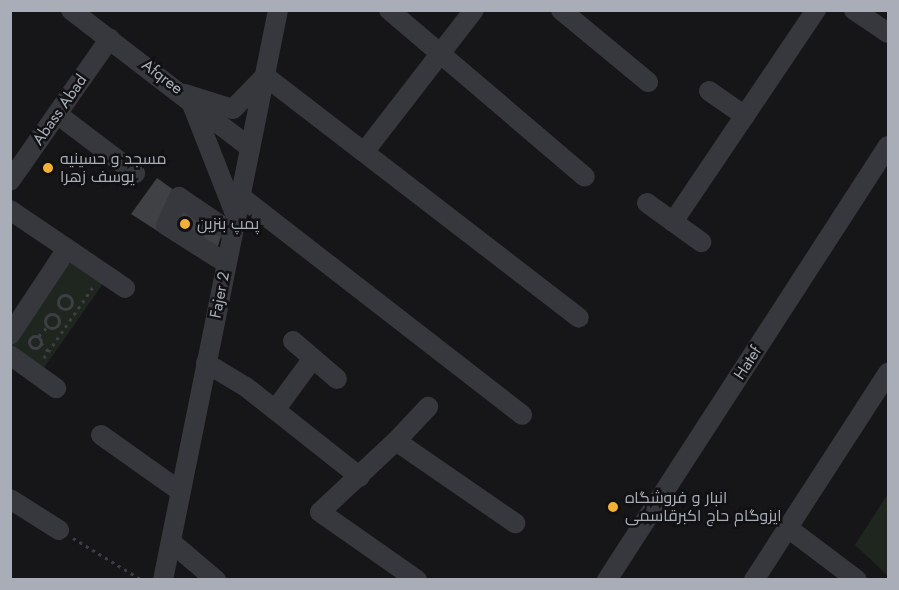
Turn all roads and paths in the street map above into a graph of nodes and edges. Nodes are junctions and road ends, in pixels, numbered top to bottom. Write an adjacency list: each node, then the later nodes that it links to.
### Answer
1 (71, 10): 9 (street, Afqree)
2 (278, 10): 11 (street, Fajer 2)
3 (389, 10): 10 (street)
4 (474, 10): 10 (street)
5 (561, 10): 12 (street)
6 (816, 10): 16 (street)
7 (854, 10): 8 (street)
8 (888, 33)
9 (110, 38): 14 (street, Afqree); 15 (street, Abass Abad)
10 (441, 56): 19 (street); 22 (street)
11 (264, 76): 14 (street); 18 (street, Fajer 2); 19 (street)
12 (648, 82)
13 (709, 91): 16 (street)
14 (185, 94): 18 (street, Afqree); 27 (street)
15 (57, 114): 20 (street, Abass Abad); 21 (street)
16 (745, 116): 26 (street)
17 (888, 146): 69 (street, Hatef)
18 (250, 148): 23 (street, Fajer 2)
19 (365, 151): 37 (street)
20 (14, 169)
21 (135, 173)
22 (585, 177)
23 (240, 196): 27 (street, Fajer 2); 55 (street)
24 (647, 203): 26 (street)
25 (10, 210): 29 (street)
26 (673, 222): 28 (street)
27 (234, 224): 30 (street, Fajer 2); 30 (street)
28 (701, 242)
29 (67, 249): 31 (street); 41 (street)
30 (226, 263): 48 (street, Fajer 2)
31 (103, 273): 32 (street); 34 (path)
32 (125, 288)
33 (72, 303): 34 (path); 35 (path); 35 (path)
34 (80, 306): 39 (path)
35 (61, 307): 36 (path)
36 (54, 315): 38 (path); 40 (path)
37 (579, 318)
38 (59, 322): 39 (path); 40 (path)
39 (67, 325): 45 (path)
40 (48, 326): 42 (path)
41 (10, 335)
42 (39, 336): 44 (path); 44 (path)
43 (293, 342): 47 (street)
44 (41, 343): 45 (path)
45 (49, 352): 49 (path)
46 (10, 354): 49 (street)
47 (311, 361): 51 (street); 54 (street)
48 (206, 363): 54 (street); 59 (street, Fajer 2)
49 (34, 372): 52 (street)
50 (888, 373): 62 (street)
51 (337, 379)
52 (56, 388)
53 (428, 407): 57 (street)
54 (275, 410): 58 (street)
55 (522, 415)
56 (100, 435): 59 (street)
57 (396, 441): 58 (street); 61 (street)
58 (360, 477): 68 (street)
59 (180, 491): 64 (street, Fajer 2)
60 (10, 499): 63 (street)
61 (515, 523)
62 (788, 528): 70 (street); 71 (street)
63 (59, 530): 65 (path)
64 (171, 542): 66 (street, Fajer 2); 67 (street)
65 (142, 579)
66 (163, 579)
67 (216, 579)
68 (417, 579)
69 (607, 579)
70 (754, 579)
71 (857, 579)

